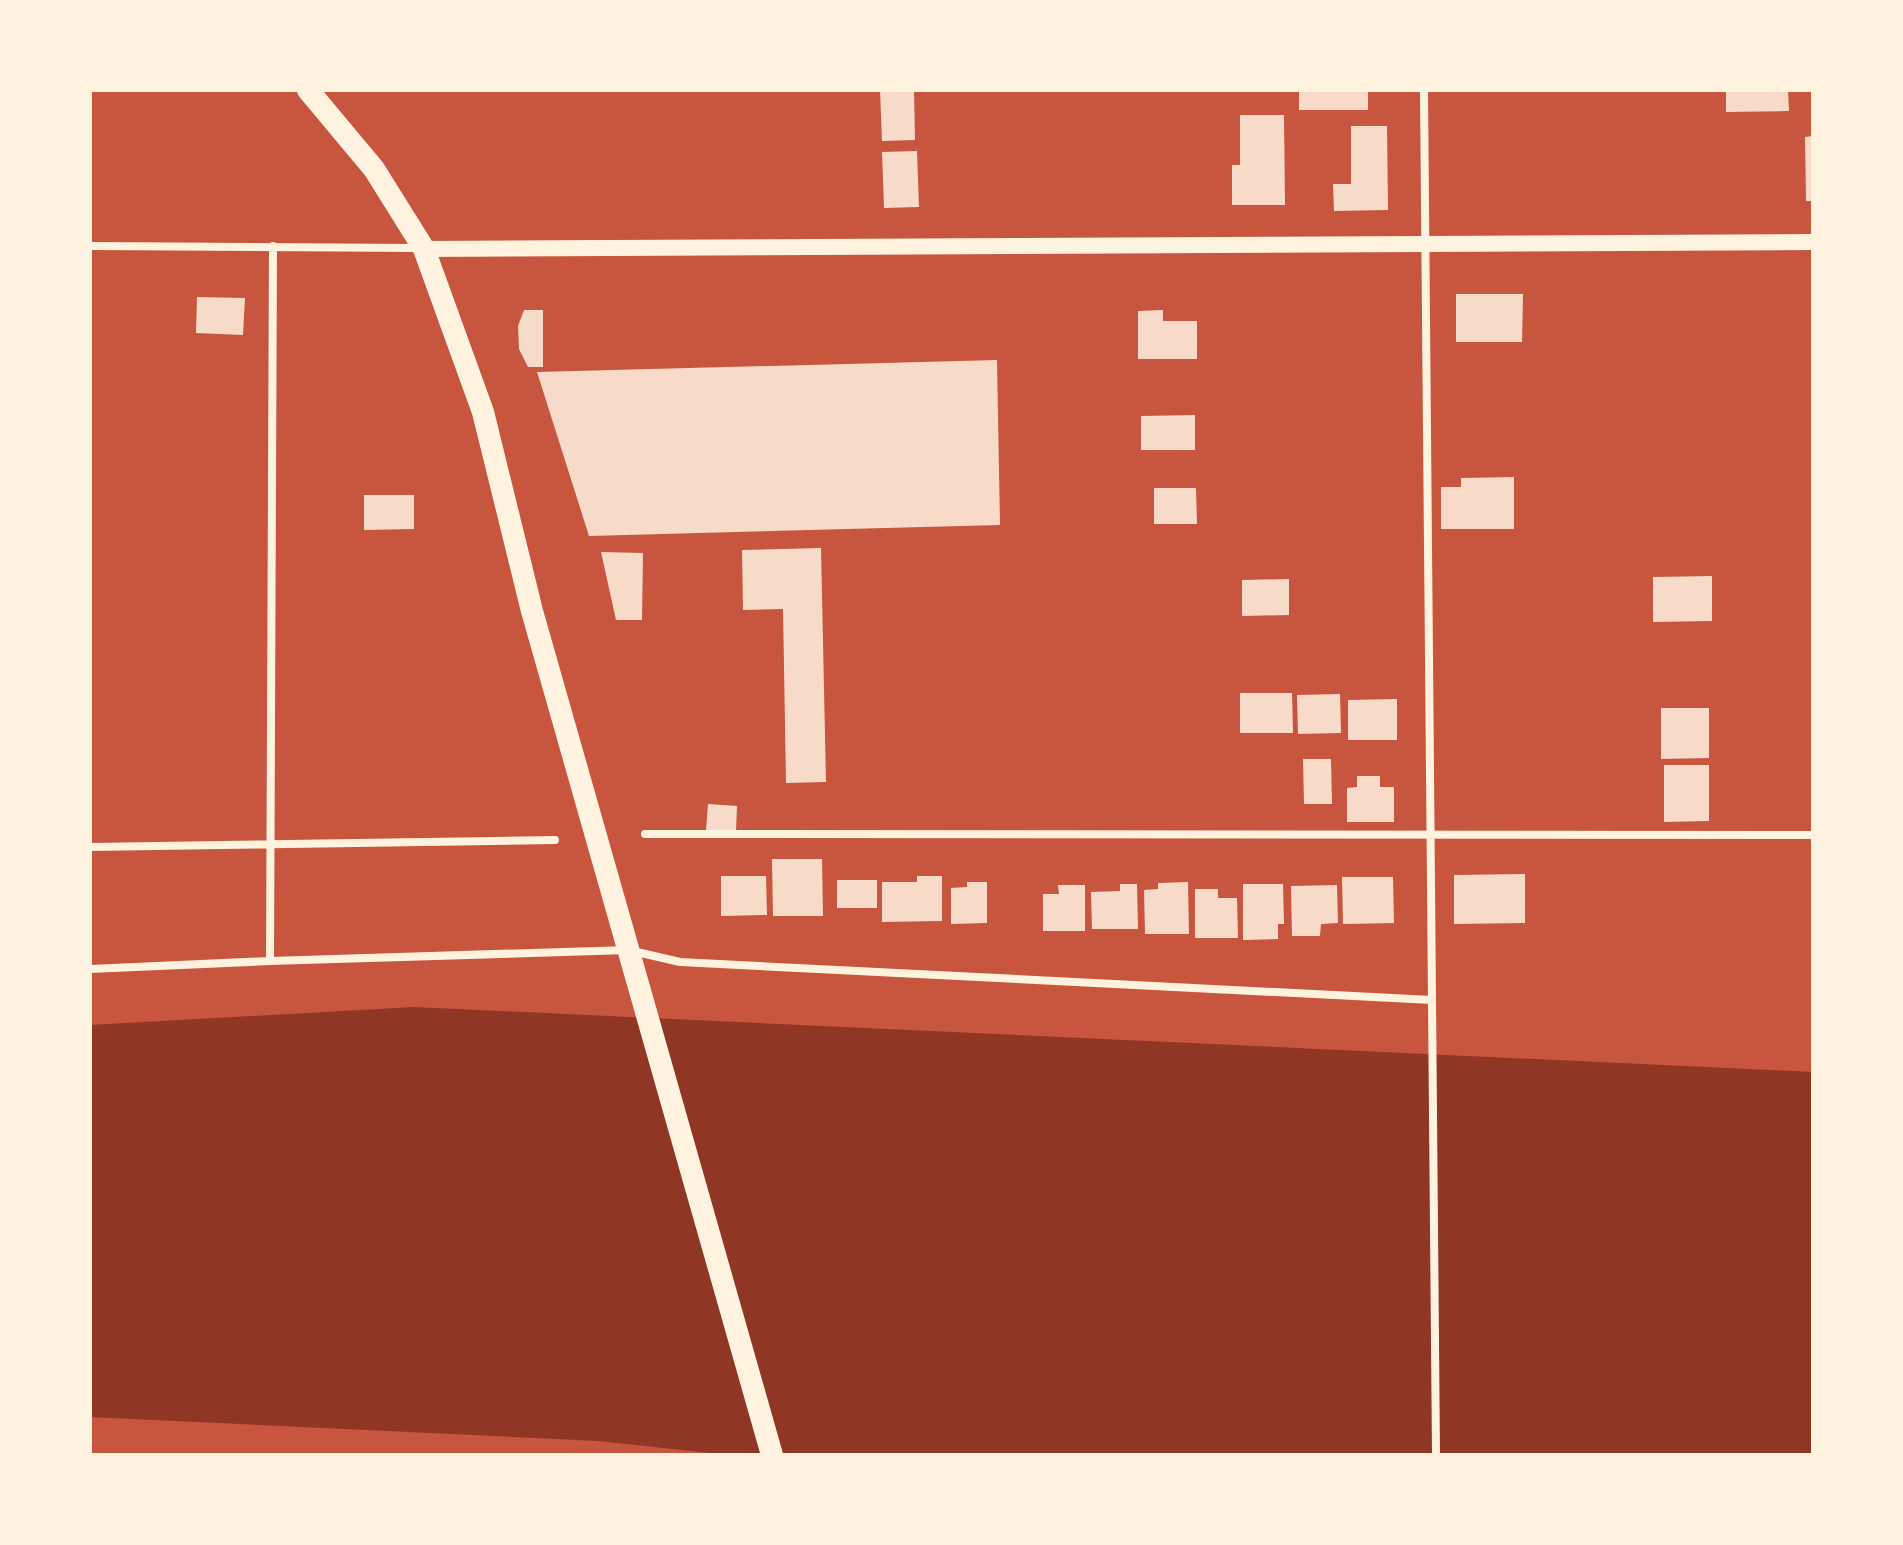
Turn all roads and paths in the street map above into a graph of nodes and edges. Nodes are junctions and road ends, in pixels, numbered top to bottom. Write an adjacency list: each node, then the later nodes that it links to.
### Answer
1 (308, 90): 7 (highway)
2 (1424, 90): 4 (street)
3 (1813, 242): 4 (main road)
4 (1425, 244): 7 (main road); 9 (street)
5 (90, 246): 6 (street)
6 (273, 246): 7 (street); 13 (street)
7 (424, 249): 14 (highway)
8 (645, 834): 9 (street)
9 (1432, 834): 10 (street); 17 (street)
10 (1813, 835)
11 (555, 840): 13 (street)
12 (90, 847): 13 (street)
13 (269, 847): 15 (street)
14 (628, 950): 15 (street); 17 (street); 18 (highway)
15 (270, 961): 16 (street)
16 (90, 969)
17 (1432, 1000): 19 (street)
18 (772, 1455)
19 (1436, 1455)

